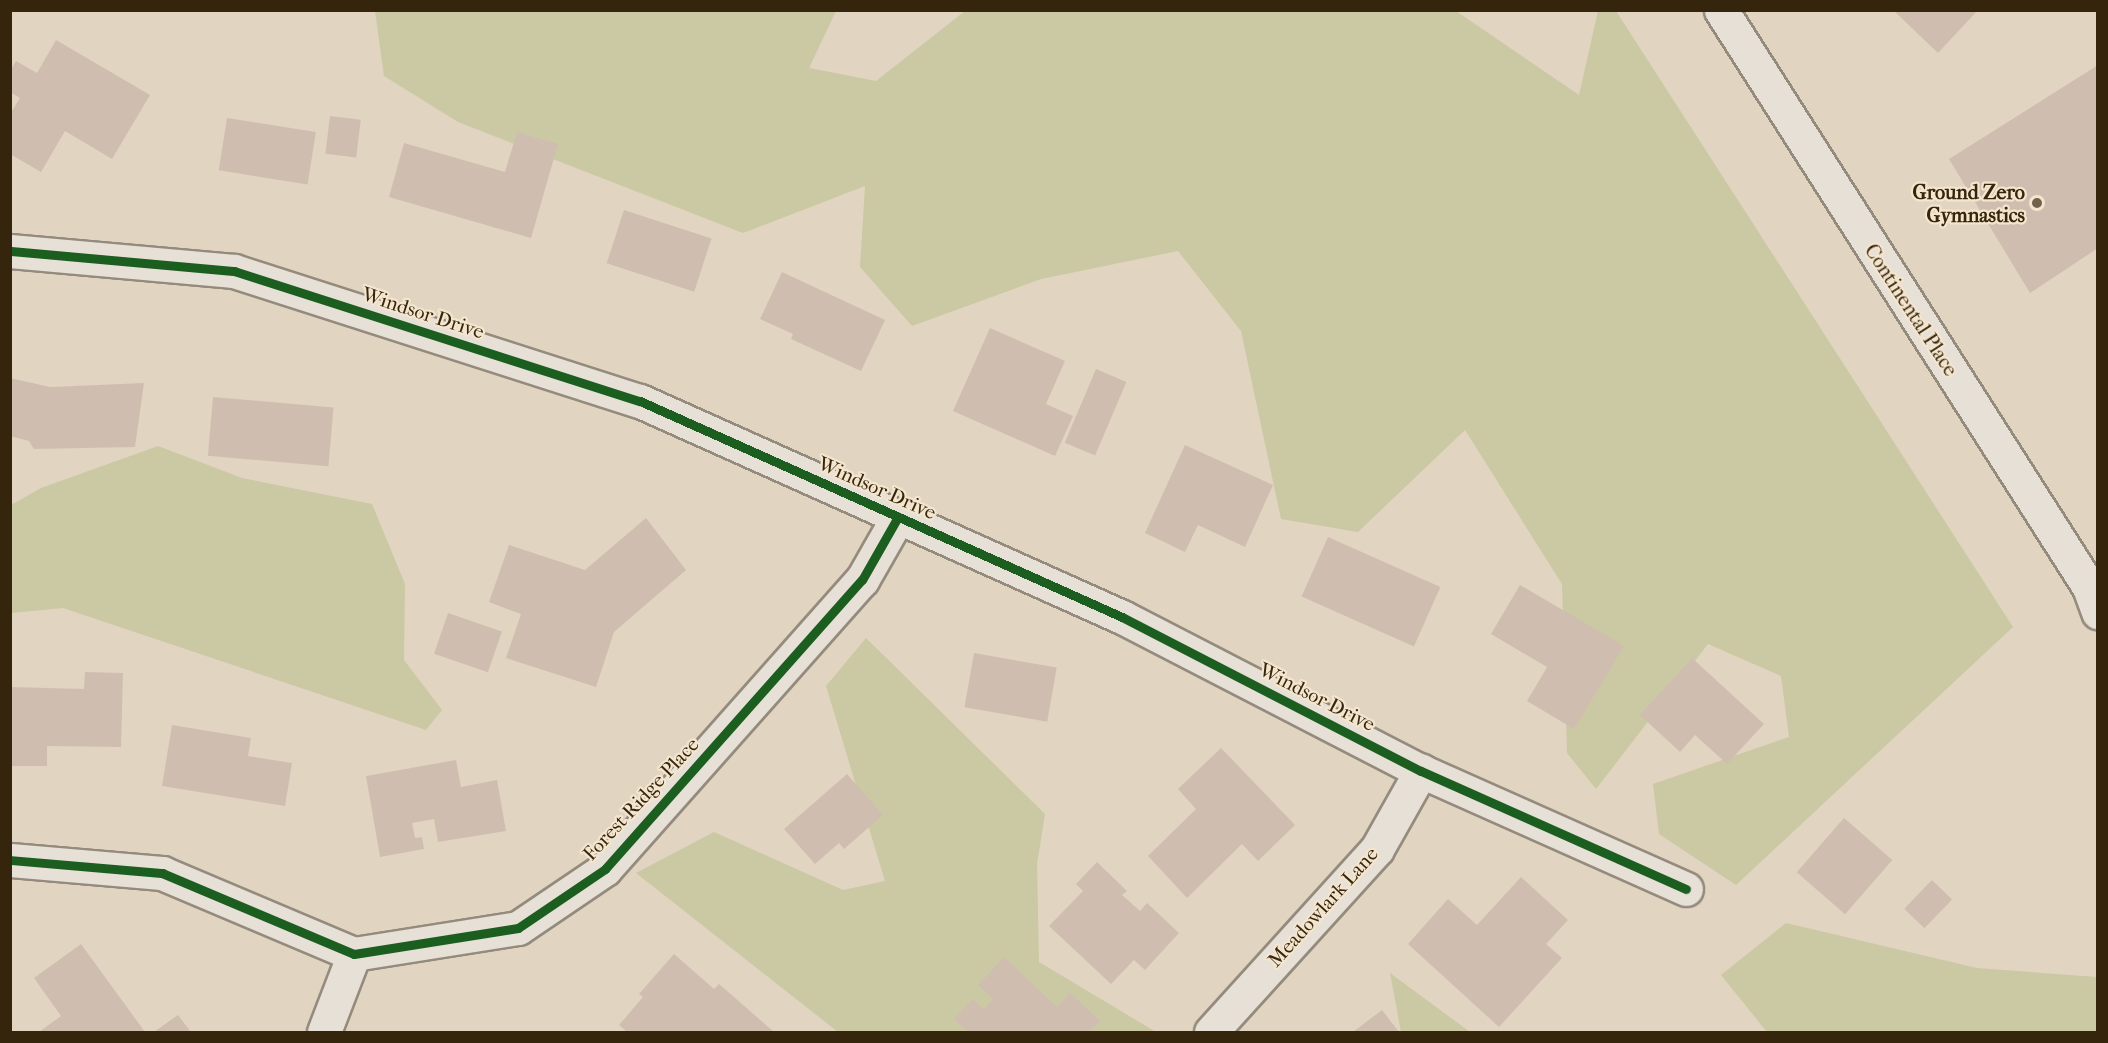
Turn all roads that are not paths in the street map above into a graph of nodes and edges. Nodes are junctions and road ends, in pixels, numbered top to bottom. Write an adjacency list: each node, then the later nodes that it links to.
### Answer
1 (1720, 10): 4 (street, Continental Place)
2 (10, 251): 3 (street, Windsor Drive)
3 (898, 517): 5 (street, Windsor Drive); 8 (street, Forest Ridge Place)
4 (2097, 612)
5 (1421, 771): 7 (street, Windsor Drive); 10 (street, Meadowlark Lane)
6 (10, 860): 8 (street)
7 (1686, 889)
8 (354, 954): 9 (street)
9 (324, 1032)
10 (1211, 1032)

